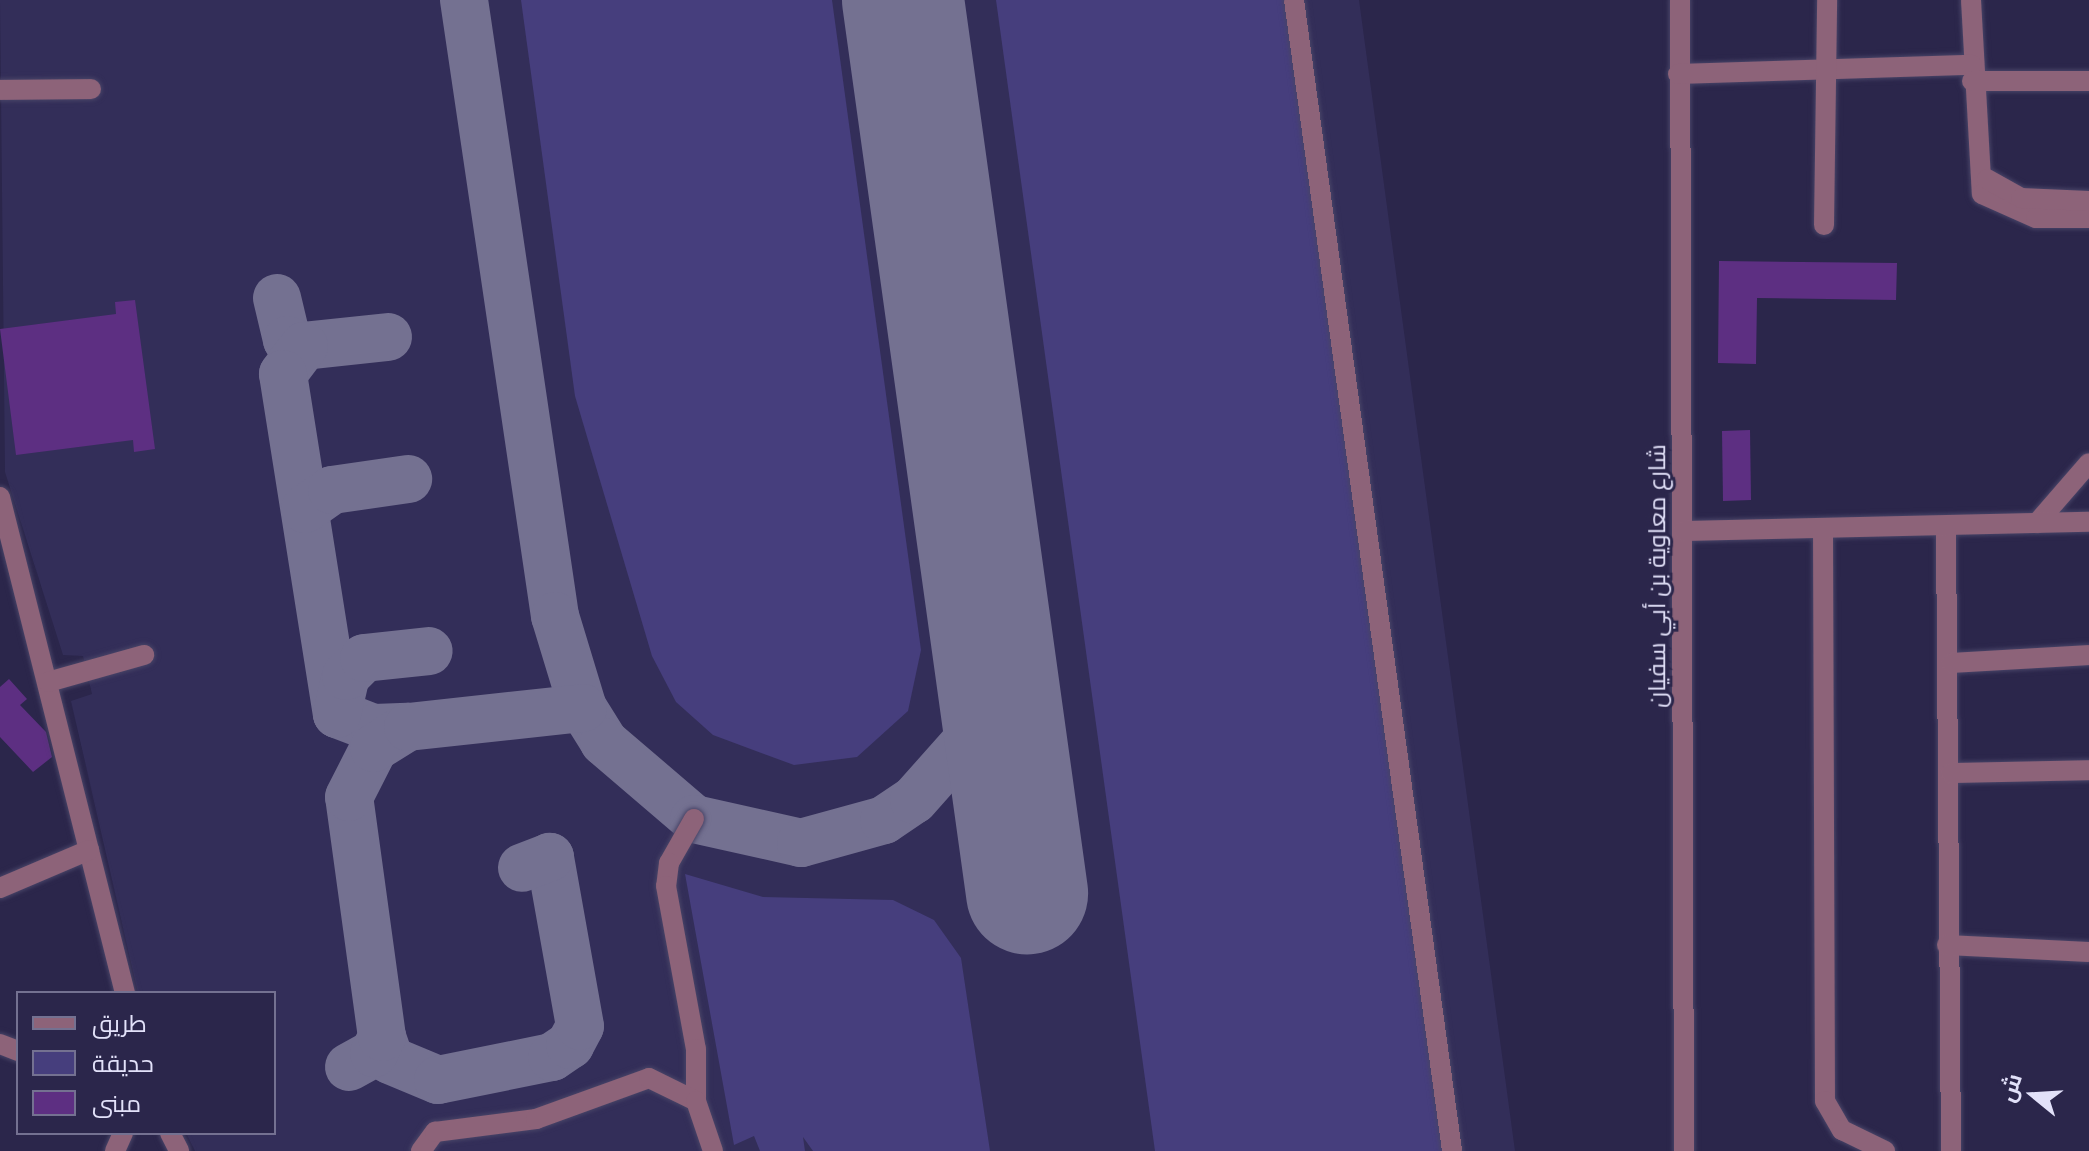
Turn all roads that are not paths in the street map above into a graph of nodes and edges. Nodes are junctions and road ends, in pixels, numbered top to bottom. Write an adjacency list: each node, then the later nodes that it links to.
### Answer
1 (1294, 0): 37 (street)
2 (1680, 0): 7 (street, شارع معاوية بن أبي سفيان)
3 (1827, 0): 5 (street)
4 (1971, 0): 6 (street)
5 (1826, 68): 6 (street); 7 (street); 14 (street)
6 (1972, 73): 8 (street); 11 (street)
7 (1678, 74): 21 (street, شارع معاوية بن أبي سفيان)
8 (2089, 81)
9 (91, 89): 10 (street)
10 (0, 90)
11 (1977, 169): 12 (street); 13 (street)
12 (2089, 201)
13 (2089, 218)
14 (1824, 225)
15 (2089, 463): 18 (street)
16 (0, 497): 25 (street)
17 (2089, 522): 18 (street)
18 (2037, 523): 20 (street)
19 (1823, 530): 20 (street); 21 (street); 39 (street)
20 (1946, 530): 24 (street)
21 (1684, 531): 38 (street, شارع معاوية بن أبي سفيان)
22 (144, 655): 25 (street)
23 (2089, 655): 24 (street)
24 (1952, 663): 27 (street)
25 (48, 682): 29 (street)
26 (2089, 770): 27 (street)
27 (1951, 773): 31 (street)
28 (694, 819): 34 (street)
29 (89, 850): 30 (street); 33 (street)
30 (0, 888)
31 (1947, 945): 32 (street); 40 (street)
32 (2089, 952)
33 (124, 991)
34 (696, 1101): 35 (street); 36 (street)
35 (421, 1151)
36 (713, 1151)
37 (1452, 1151)
38 (1684, 1151)
39 (1885, 1151)
40 (1951, 1151)

